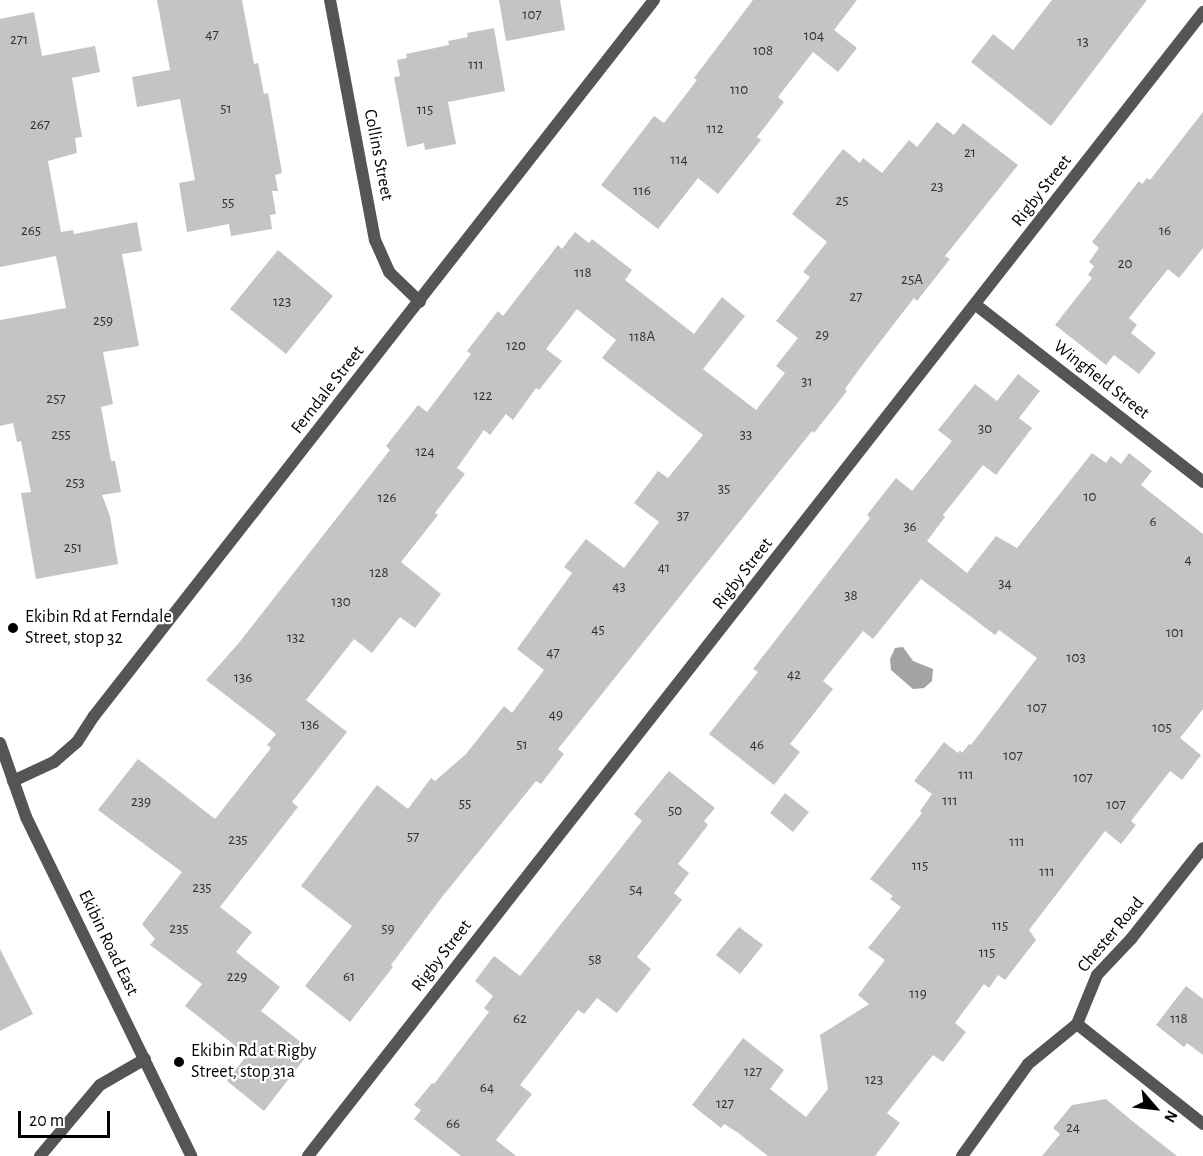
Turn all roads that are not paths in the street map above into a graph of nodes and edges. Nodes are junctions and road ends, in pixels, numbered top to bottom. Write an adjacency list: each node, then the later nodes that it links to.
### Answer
1 (330, 0): 4 (street, Collins Street)
2 (654, 0): 4 (street, Ferndale Street)
3 (1203, 12): 5 (street, Rigby Street)
4 (420, 302): 8 (street, Ferndale Street)
5 (976, 305): 6 (street, Wingfield Street); 15 (street, Rigby Street)
6 (1203, 482)
7 (0, 743): 8 (street, Ekibin Road East)
8 (13, 781): 11 (street, Ekibin Road East)
9 (1203, 848): 10 (street, Chester Road)
10 (1077, 1024): 12 (street); 16 (street, Chester Road)
11 (145, 1059): 13 (street); 14 (street, Ekibin Road East)
12 (1203, 1124)
13 (40, 1156)
14 (191, 1156)
15 (308, 1156)
16 (962, 1156)

